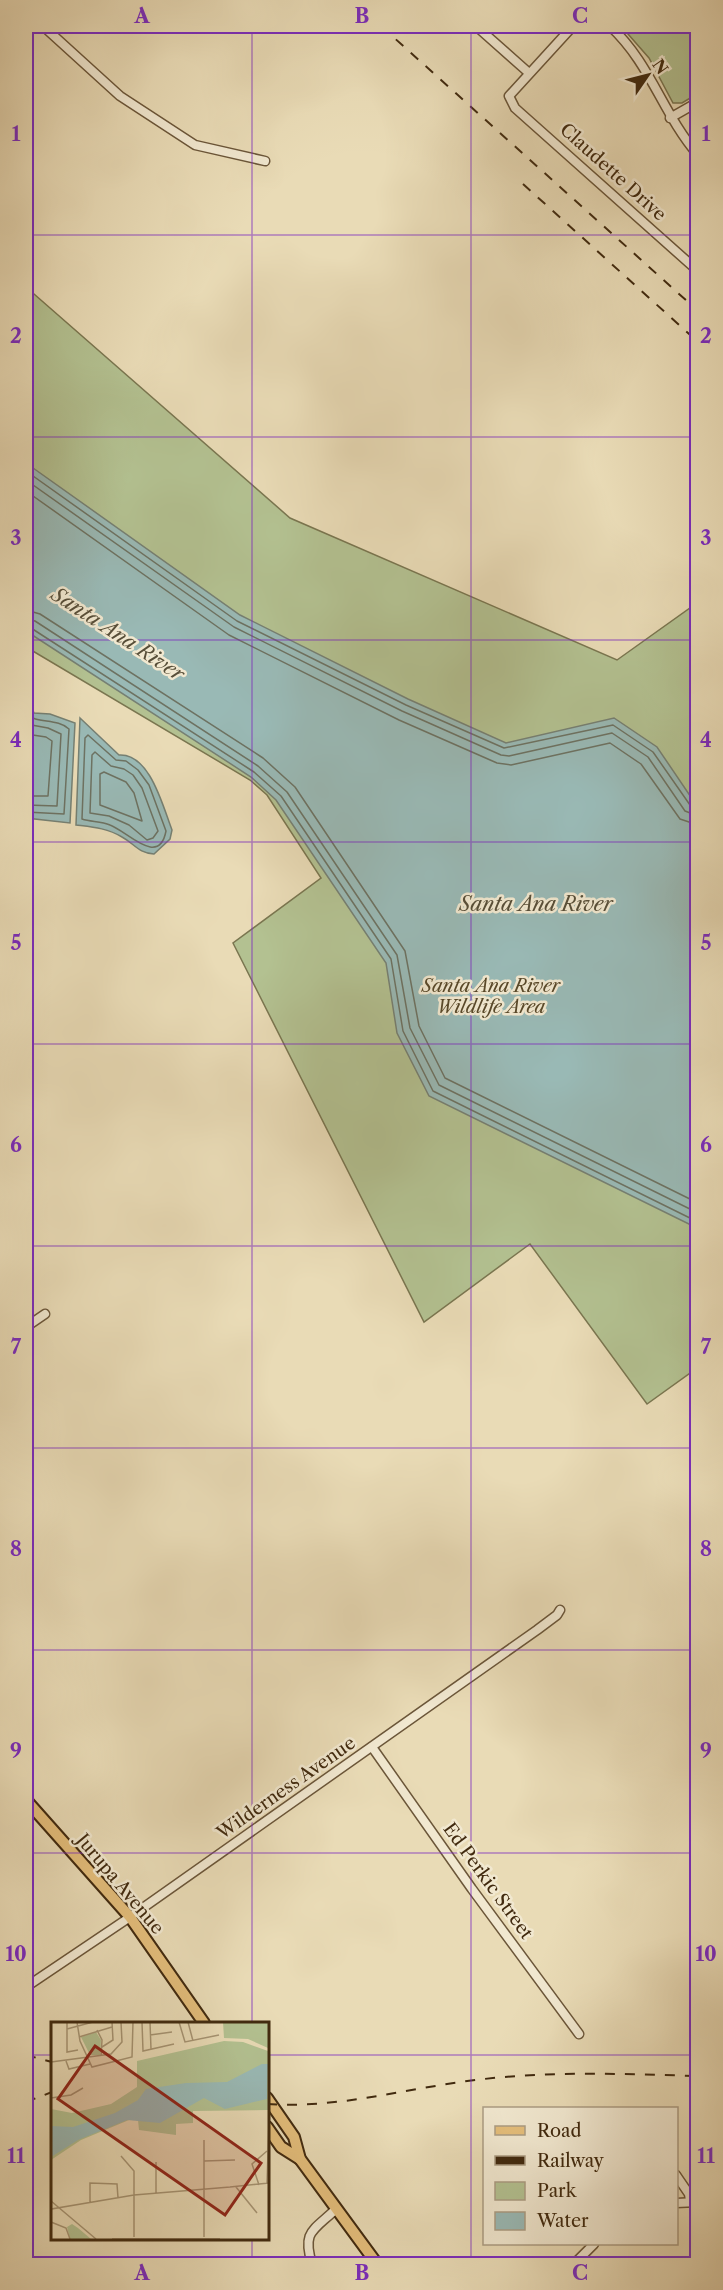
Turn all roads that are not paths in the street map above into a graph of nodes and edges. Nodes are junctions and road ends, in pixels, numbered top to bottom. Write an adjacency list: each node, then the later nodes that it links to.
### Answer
1 (43, 26): 9 (street)
2 (476, 26): 5 (street)
3 (573, 26): 5 (street)
4 (610, 26): 7 (street)
5 (529, 73): 10 (street, Claudette Drive)
6 (698, 102): 7 (street)
7 (670, 118): 8 (street)
8 (698, 155)
9 (265, 161)
10 (696, 266)
11 (45, 1314): 12 (street)
12 (26, 1327)
13 (560, 1610): 14 (street, Wilderness Avenue)
14 (372, 1747): 16 (street, Wilderness Avenue); 19 (street, Ed Perkic Street)
15 (26, 1800): 16 (main road, Jurupa Avenue)
16 (130, 1917): 17 (street, Wilderness Avenue); 18 (main road, Jurupa Avenue)
17 (26, 1987)
18 (203, 2022)
19 (579, 2034)
20 (268, 2099): 22 (main road)
21 (268, 2128): 22 (main road)
22 (300, 2159): 26 (main road)
23 (678, 2178): 24 (street)
24 (694, 2202): 25 (street)
25 (678, 2204)
26 (336, 2209): 28 (street); 29 (main road)
27 (593, 2245): 30 (street)
28 (312, 2265)
29 (377, 2265)
30 (574, 2265)

